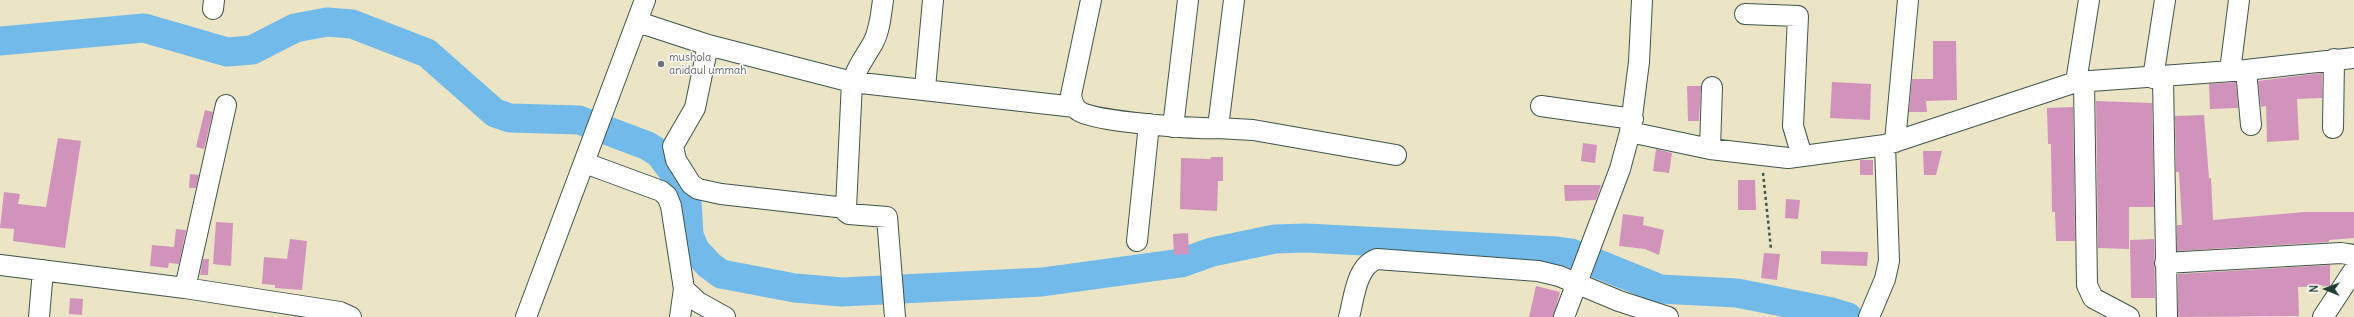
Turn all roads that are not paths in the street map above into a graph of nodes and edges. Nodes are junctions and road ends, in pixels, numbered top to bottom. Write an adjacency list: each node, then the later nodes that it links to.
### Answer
1 (645, 0): 14 (street)
2 (883, 0): 20 (street)
3 (933, 0): 23 (street)
4 (1091, 0): 26 (street)
5 (1188, 0): 30 (street)
6 (1234, 0): 31 (street)
7 (1642, 0): 29 (street)
8 (1908, 0): 33 (street)
9 (2089, 0): 21 (street)
10 (2165, 0): 19 (street)
11 (2239, 0): 18 (street)
12 (1788, 7): 13 (street); 36 (street)
13 (1745, 14)
14 (638, 22): 15 (street); 37 (street)
15 (708, 45): 20 (street); 38 (street)
16 (2354, 58): 17 (street)
17 (2334, 59): 18 (street); 32 (street)
18 (2238, 71): 19 (street); 28 (street)
19 (2158, 78): 21 (street); 41 (street)
20 (852, 82): 23 (street); 38 (street)
21 (2080, 82): 33 (street); 58 (street)
22 (1712, 87): 34 (street)
23 (924, 88): 26 (street)
24 (226, 105): 46 (street)
25 (1541, 106): 29 (street)
26 (1075, 107): 27 (street)
27 (1149, 124): 30 (street); 39 (street)
28 (2251, 125)
29 (1631, 126): 34 (street); 45 (street)
30 (1173, 127): 31 (street)
31 (1217, 128): 35 (street)
32 (2333, 128)
33 (1890, 143): 36 (street); 48 (street)
34 (1710, 149): 36 (street)
35 (1396, 155)
36 (1802, 156)
37 (587, 158): 47 (street); 52 (street)
38 (846, 208): 49 (street)
39 (1137, 241)
40 (2354, 255): 41 (street)
41 (2165, 262): 59 (street)
42 (0, 265): 43 (street)
43 (43, 270): 46 (street); 51 (street)
44 (2354, 270): 60 (street)
45 (1578, 280): 55 (street); 56 (street); 57 (street)
46 (185, 288): 50 (street)
47 (684, 288): 53 (street); 54 (street)
48 (1872, 310)
49 (895, 315)
50 (343, 316)
51 (39, 317)
52 (526, 317)
53 (680, 317)
54 (725, 317)
55 (1349, 317)
56 (1564, 317)
57 (1668, 317)
58 (2129, 317)
59 (2167, 317)
60 (2323, 317)

